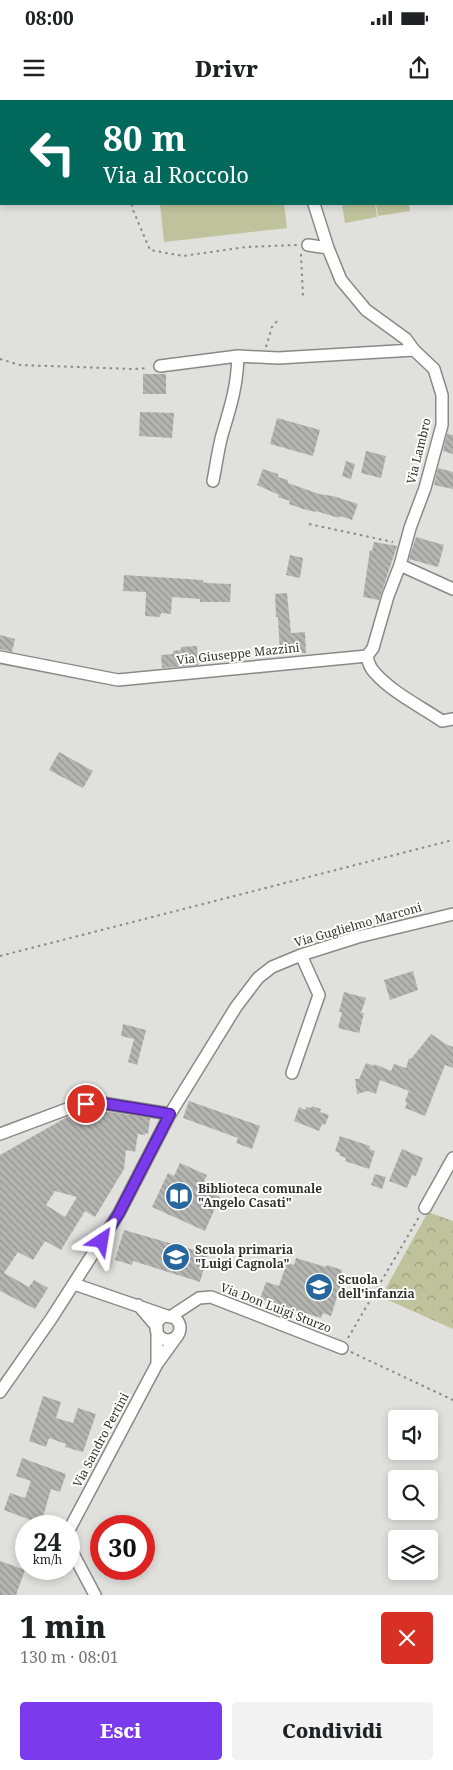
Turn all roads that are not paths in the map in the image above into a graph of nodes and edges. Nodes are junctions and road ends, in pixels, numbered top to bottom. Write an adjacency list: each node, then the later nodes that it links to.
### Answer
1 (314, 205): 3 (street, Via Lambro)
2 (304, 245): 3 (street)
3 (328, 248): 4 (street, Via Lambro)
4 (414, 350): 5 (street); 8 (street, Via Lambro)
5 (238, 356): 6 (street); 7 (street)
6 (160, 366)
7 (213, 481)
8 (400, 565): 9 (street); 10 (street, Via Lambro)
9 (453, 589)
10 (367, 656): 11 (street, Via Giuseppe Mazzini); 12 (street)
11 (0, 657)
12 (453, 719)
13 (453, 914): 14 (street, Via Guglielmo Marconi)
14 (301, 955): 15 (street); 16 (street, Via Guglielmo Marconi)
15 (292, 1072)
16 (170, 1114): 17 (street); 20 (street, Via Guglielmo Marconi)
17 (0, 1134)
18 (453, 1158): 19 (street)
19 (425, 1208)
20 (74, 1284): 22 (street); 28 (street, Via Guglielmo Marconi)
21 (199, 1298): 23 (street); 25 (street, Via Sandro Pertini); 26 (street, Via Don Luigi Sturzo)
22 (137, 1304): 23 (street); 24 (street)
23 (170, 1316): 24 (street); 25 (street)
24 (157, 1327): 25 (street); 27 (street)
25 (179, 1331): 27 (street, Via Sandro Pertini)
26 (342, 1348)
27 (157, 1364): 29 (street, Via Sandro Pertini)
28 (0, 1392)
29 (77, 1515)
30 (80, 1568): 31 (street)
31 (94, 1595)

